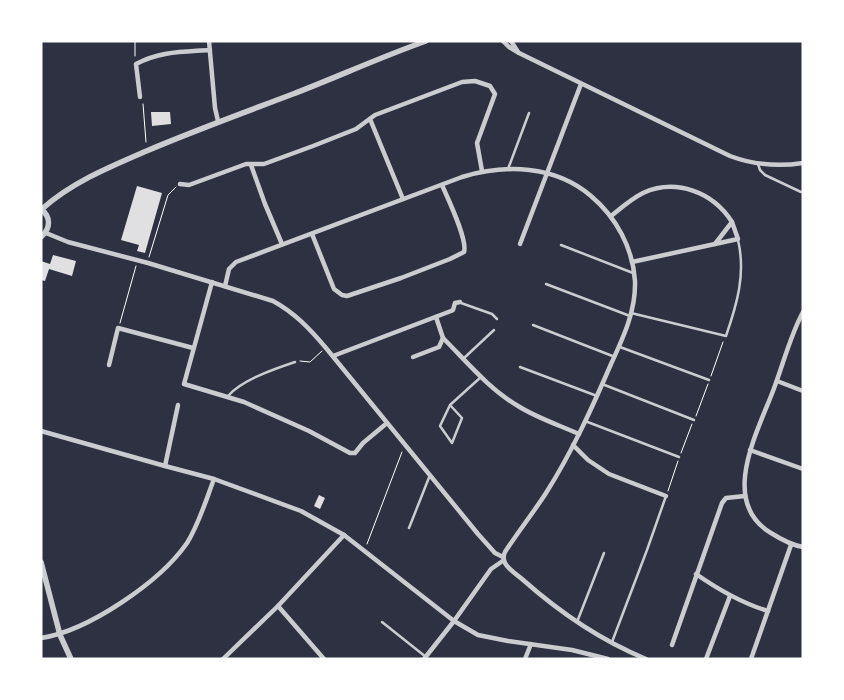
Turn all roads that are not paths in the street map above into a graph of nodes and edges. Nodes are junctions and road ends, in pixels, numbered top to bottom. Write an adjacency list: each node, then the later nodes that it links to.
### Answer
1 (209, 41): 5 (street)
2 (426, 41): 11 (street)
3 (503, 41): 6 (street)
4 (511, 41): 6 (street)
5 (210, 50): 8 (street); 11 (street)
6 (519, 53): 7 (street)
7 (581, 84): 13 (street); 17 (street)
8 (140, 97)
9 (529, 113): 15 (lane)
10 (370, 120): 14 (street); 16 (street); 21 (street)
11 (218, 121): 22 (street)
12 (803, 163): 13 (street)
13 (758, 164): 20 (lane)
14 (251, 165): 18 (street); 28 (street)
15 (508, 169): 16 (street); 17 (street)
16 (482, 171): 19 (street)
17 (547, 173): 23 (street); 29 (street)
18 (180, 184)
19 (442, 185): 21 (street); 25 (street)
20 (801, 192)
21 (403, 199): 25 (street)
22 (42, 209): 26 (street)
23 (611, 216): 24 (street); 32 (street)
24 (732, 222): 27 (street); 30 (street)
25 (312, 234): 28 (street)
26 (44, 235): 34 (street)
27 (738, 239): 30 (street); 39 (lane)
28 (282, 244): 36 (street)
29 (520, 244)
30 (715, 244): 32 (street)
31 (561, 245): 33 (lane)
32 (632, 262): 33 (street)
33 (634, 273): 39 (street)
34 (212, 282): 36 (street); 46 (street)
35 (546, 284): 39 (lane)
36 (225, 286): 47 (street)
37 (460, 302): 40 (street); 41 (lane)
38 (802, 313): 56 (street)
39 (631, 315): 45 (street)
40 (436, 317): 44 (street); 47 (street)
41 (497, 319)
42 (532, 325): 48 (lane)
43 (494, 330): 50 (lane)
44 (443, 338): 49 (street); 50 (street)
45 (620, 346): 48 (street); 55 (lane)
46 (193, 348): 52 (street); 60 (street)
47 (333, 356): 65 (street)
48 (614, 356): 57 (street)
49 (413, 357)
50 (463, 359): 54 (street)
51 (295, 362): 60 (lane)
52 (109, 365)
53 (520, 366): 59 (lane)
54 (481, 377): 62 (lane); 67 (street)
55 (709, 380)
56 (777, 381): 58 (street); 69 (street)
57 (602, 384): 59 (street); 63 (lane)
58 (803, 391)
59 (597, 396): 64 (street)
60 (226, 398): 65 (street)
61 (178, 405): 71 (street)
62 (450, 405): 62 (lane)
63 (694, 420)
64 (585, 421): 67 (street); 70 (lane)
65 (387, 423): 73 (street)
66 (41, 431): 71 (street)
67 (579, 434): 68 (street)
68 (572, 445): 75 (street); 82 (street)
69 (750, 450): 72 (street); 76 (street)
70 (679, 457)
71 (164, 466): 74 (street)
72 (803, 469)
73 (430, 476): 77 (lane); 82 (street)
74 (214, 479): 78 (street); 91 (street)
75 (666, 496): 93 (lane)
76 (745, 496): 79 (street); 84 (street)
77 (410, 528)
78 (344, 535): 86 (street); 88 (street)
79 (791, 545): 80 (street); 87 (street)
80 (803, 547)
81 (604, 553): 90 (lane)
82 (504, 560): 88 (street); 90 (street)
83 (41, 562): 91 (street)
84 (696, 574): 85 (street); 95 (street)
85 (730, 596): 87 (street); 105 (street)
86 (278, 606): 99 (street); 100 (street)
87 (768, 611): 106 (street)
88 (454, 621): 94 (street); 97 (street)
89 (382, 622): 97 (lane)
90 (577, 622): 93 (street)
91 (60, 635): 92 (street); 98 (street)
92 (41, 638)
93 (612, 642): 96 (street)
94 (531, 644): 102 (street); 103 (street)
95 (672, 645)
96 (633, 656): 104 (street)
97 (426, 657): 101 (lane)
98 (71, 659)
99 (223, 659)
100 (324, 659)
101 (433, 659)
102 (525, 659)
103 (608, 659)
104 (646, 659)
105 (706, 659)
106 (751, 659)

